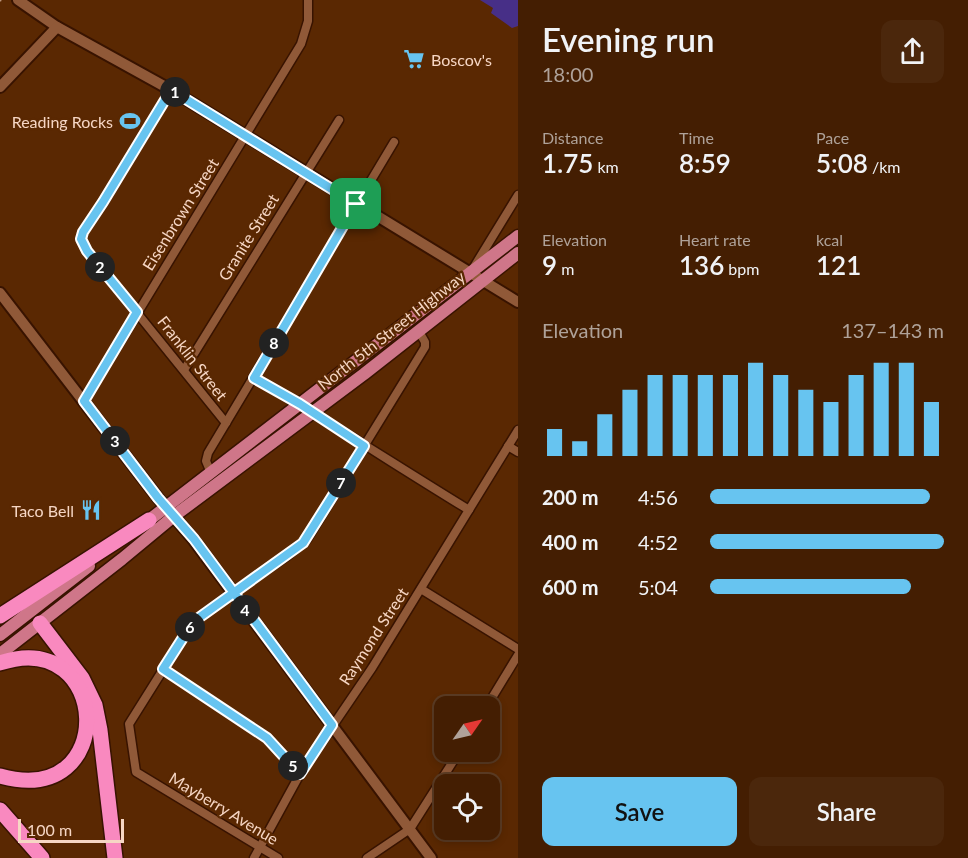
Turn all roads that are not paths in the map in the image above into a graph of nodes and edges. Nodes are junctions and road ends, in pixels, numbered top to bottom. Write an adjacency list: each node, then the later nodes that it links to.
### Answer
1 (308, 0): 7 (street, Eisenbrown Street)
2 (18, 1): 3 (street)
3 (57, 27): 4 (street); 5 (street)
4 (0, 87)
5 (171, 90): 7 (street); 18 (street, Franklin Street)
6 (339, 120): 9 (street, Granite Street)
7 (246, 136): 9 (street); 18 (street, Eisenbrown Street)
8 (394, 142): 11 (street)
9 (305, 172): 11 (street); 20 (street, Granite Street)
10 (518, 195): 14 (street)
11 (356, 204): 14 (street); 21 (street)
12 (518, 236): 14 (main road, North 5th Street Highway)
13 (518, 253): 15 (main road, North 5th Street Highway)
14 (471, 272): 15 (street); 23 (main road, North 5th Street Highway)
15 (483, 280): 17 (street); 19 (main road, North 5th Street Highway)
16 (0, 293): 22 (street)
17 (518, 302)
18 (137, 312): 20 (street, Franklin Street); 22 (street, Eisenbrown Street)
19 (418, 330): 24 (main road, North 5th Street Highway); 27 (street)
20 (184, 370): 25 (street, Franklin Street)
21 (254, 378): 23 (street); 25 (street)
22 (84, 401): 32 (street)
23 (300, 404): 24 (street); 30 (main road, North 5th Street Highway)
24 (311, 412): 27 (street); 32 (main road, North 5th Street Highway)
25 (226, 423): 30 (street)
26 (518, 430): 28 (street, Raymond Street)
27 (364, 446): 31 (street); 35 (street)
28 (508, 446): 29 (street); 31 (street, Raymond Street)
29 (518, 452)
30 (211, 473): 32 (main road, North 5th Street Highway)
31 (469, 510): 34 (street, Raymond Street)
32 (170, 512): 33 (main road, North 5th Street Highway); 35 (street); 38 (main road, North 5th Street Highway)
33 (149, 520): 36 (main road, North 5th Street Highway); 37 (highway)
34 (421, 589): 40 (street); 46 (street, Raymond Street)
35 (232, 593): 44 (street); 46 (street)
36 (26, 615): 38 (main road); 39 (main road, North 5th Street Highway)
37 (0, 616)
38 (40, 623): 41 (main road, North 5th Street Highway); 56 (highway)
39 (0, 635)
40 (518, 650)
41 (0, 654)
42 (518, 656): 45 (street)
43 (0, 663): 49 (highway)
44 (163, 669): 48 (street); 53 (street, Mayberry Avenue)
45 (493, 696)
46 (332, 725): 48 (street, Raymond Street); 52 (street)
47 (453, 762): 52 (street)
48 (300, 774): 53 (street, Raymond Street)
49 (0, 776)
50 (0, 810): 55 (highway)
51 (0, 824): 54 (highway)
52 (410, 829): 59 (street); 60 (street)
53 (261, 848): 57 (street, Raymond Street); 58 (street, Mayberry Avenue)
54 (29, 858)
55 (42, 858)
56 (115, 858)
57 (254, 858)
58 (278, 858)
59 (367, 858)
60 (431, 858)

